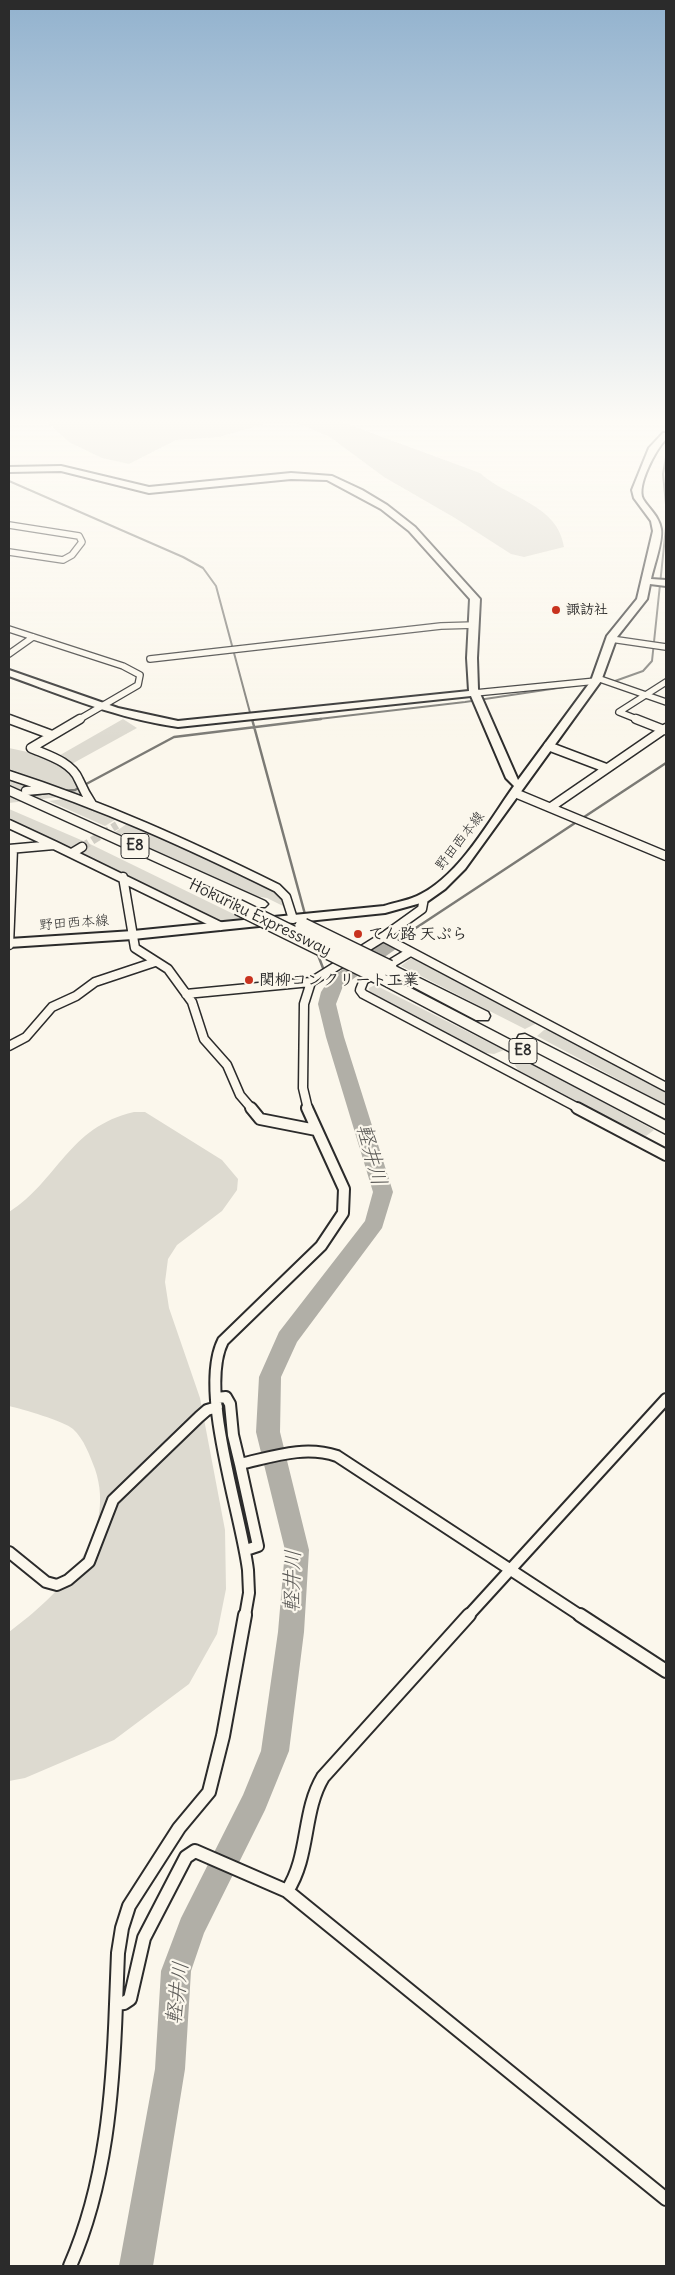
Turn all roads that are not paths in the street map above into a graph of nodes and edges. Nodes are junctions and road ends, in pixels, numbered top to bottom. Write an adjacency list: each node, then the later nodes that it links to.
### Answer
1 (25, 527): 4 (street)
2 (410, 527): 7 (street)
3 (657, 527): 5 (street, 野田西本線)
4 (9, 552)
5 (647, 582): 6 (street); 10 (street, 野田西本線)
6 (662, 583)
7 (476, 625): 13 (street); 17 (street)
8 (9, 629): 9 (street)
9 (33, 638): 12 (street); 20 (street)
10 (611, 639): 11 (street); 15 (street, 野田西本線)
11 (666, 647)
12 (9, 654)
13 (150, 659)
14 (9, 673): 20 (street)
15 (596, 680): 17 (street); 18 (street); 24 (street, 野田西本線)
16 (666, 682): 18 (street)
17 (475, 693): 20 (street); 28 (street)
18 (645, 694): 19 (street); 22 (street)
19 (666, 702)
20 (102, 706): 23 (street)
21 (9, 719): 23 (street)
22 (665, 729): 25 (street)
23 (52, 735): 33 (street)
24 (548, 746): 25 (street); 28 (street, 野田西本線)
25 (606, 768): 34 (street)
26 (9, 775): 27 (street)
27 (54, 789): 30 (street); 31 (street)
28 (518, 789): 34 (street); 44 (street, 野田西本線)
29 (9, 790): 52 (highway, Hokuriku Expressway / E8, bridge)
30 (26, 792)
31 (66, 794): 33 (street)
32 (9, 801): 52 (highway, Hokuriku Expressway / E8, bridge)
33 (92, 804): 35 (street)
34 (551, 807): 42 (street)
35 (126, 818): 37 (street); 45 (street)
36 (9, 824): 38 (street)
37 (116, 824)
38 (54, 845): 40 (street); 41 (street)
39 (82, 847): 41 (street)
40 (11, 849): 49 (street)
41 (72, 853): 43 (street)
42 (666, 856)
43 (123, 877): 46 (street); 47 (street)
44 (424, 898): 45 (street, 野田西本線); 48 (street)
45 (293, 919): 46 (street, 野田西本線)
46 (220, 926): 47 (street, 野田西本線)
47 (132, 935): 49 (street, 野田西本線); 51 (street)
48 (385, 938): 50 (street); 53 (street)
49 (9, 943)
50 (410, 952): 56 (street); 60 (street)
51 (155, 962): 54 (street); 55 (street)
52 (384, 972): 57 (highway, Hokuriku Expressway / E8); 58 (highway, Hokuriku Expressway / E8)
53 (311, 982): 54 (street); 59 (street)
54 (186, 994): 59 (street)
55 (9, 1046)
56 (666, 1087)
57 (666, 1113)
58 (666, 1128)
59 (316, 1130): 62 (street)
60 (666, 1155)
61 (666, 1399): 66 (street)
62 (217, 1402): 63 (street); 64 (street); 65 (street)
63 (240, 1464): 64 (street); 66 (street)
64 (246, 1550): 69 (street)
65 (9, 1552)
66 (511, 1568): 67 (street); 68 (street)
67 (666, 1671)
68 (287, 1890): 69 (street); 70 (street)
69 (116, 2004): 71 (street)
70 (666, 2199)
71 (70, 2266)

